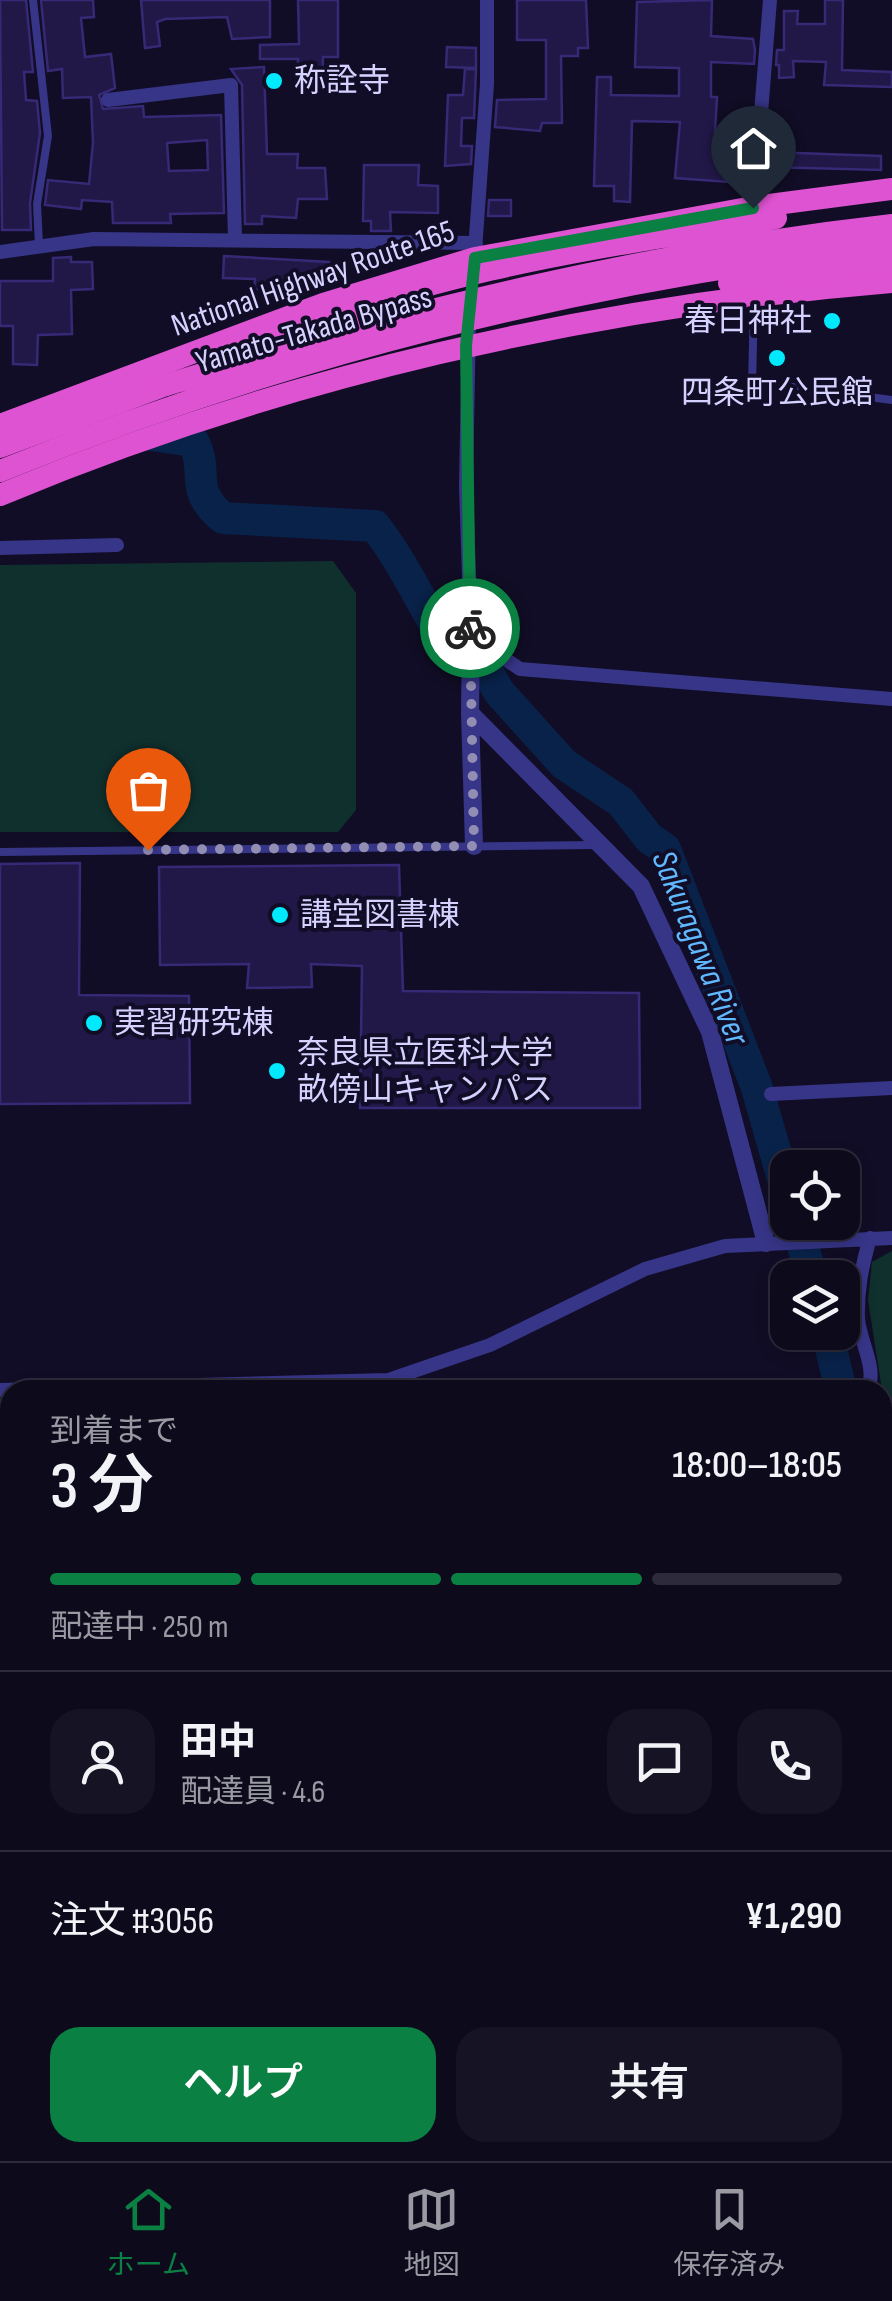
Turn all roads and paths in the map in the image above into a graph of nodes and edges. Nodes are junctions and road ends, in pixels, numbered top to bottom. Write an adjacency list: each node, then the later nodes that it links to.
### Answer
1 (33, 0): 10 (lane)
2 (487, 0): 12 (street)
3 (770, 0): 7 (street)
4 (108, 100): 9 (street)
5 (892, 189): 7 (highway, National Highway Route 165)
6 (892, 204): 19 (highway, bridge)
7 (753, 208): 12 (highway, National Highway Route 165); 16 (street)
8 (892, 225): 19 (highway, Yamato-Takada Bypass, bridge)
9 (235, 240): 10 (street); 12 (street)
10 (38, 244): 13 (street)
11 (892, 245): 17 (highway, Yamato-Takada Bypass, bridge)
12 (476, 250): 18 (street); 21 (highway, National Highway Route 165)
13 (0, 252)
14 (892, 263): 17 (highway, bridge)
15 (892, 282): 16 (highway)
16 (754, 299): 18 (highway); 20 (lane)
17 (517, 309): 23 (highway, Yamato-Takada Bypass, bridge)
18 (466, 346): 24 (highway); 27 (street)
19 (166, 385): 22 (highway, Yamato-Takada Bypass)
20 (892, 400)
21 (0, 425)
22 (0, 447)
23 (0, 472)
24 (0, 495)
25 (117, 545): 26 (street)
26 (0, 548)
27 (470, 636): 28 (street); 29 (street)
28 (892, 699)
29 (470, 713): 30 (street); 31 (street)
30 (604, 845): 31 (lane); 37 (street)
31 (474, 846): 32 (lane)
32 (0, 852)
33 (892, 1088): 34 (street)
34 (771, 1094)
35 (870, 1238): 36 (street); 37 (street); 39 (street)
36 (892, 1238)
37 (766, 1243): 38 (street)
38 (388, 1380)
39 (873, 1380)

